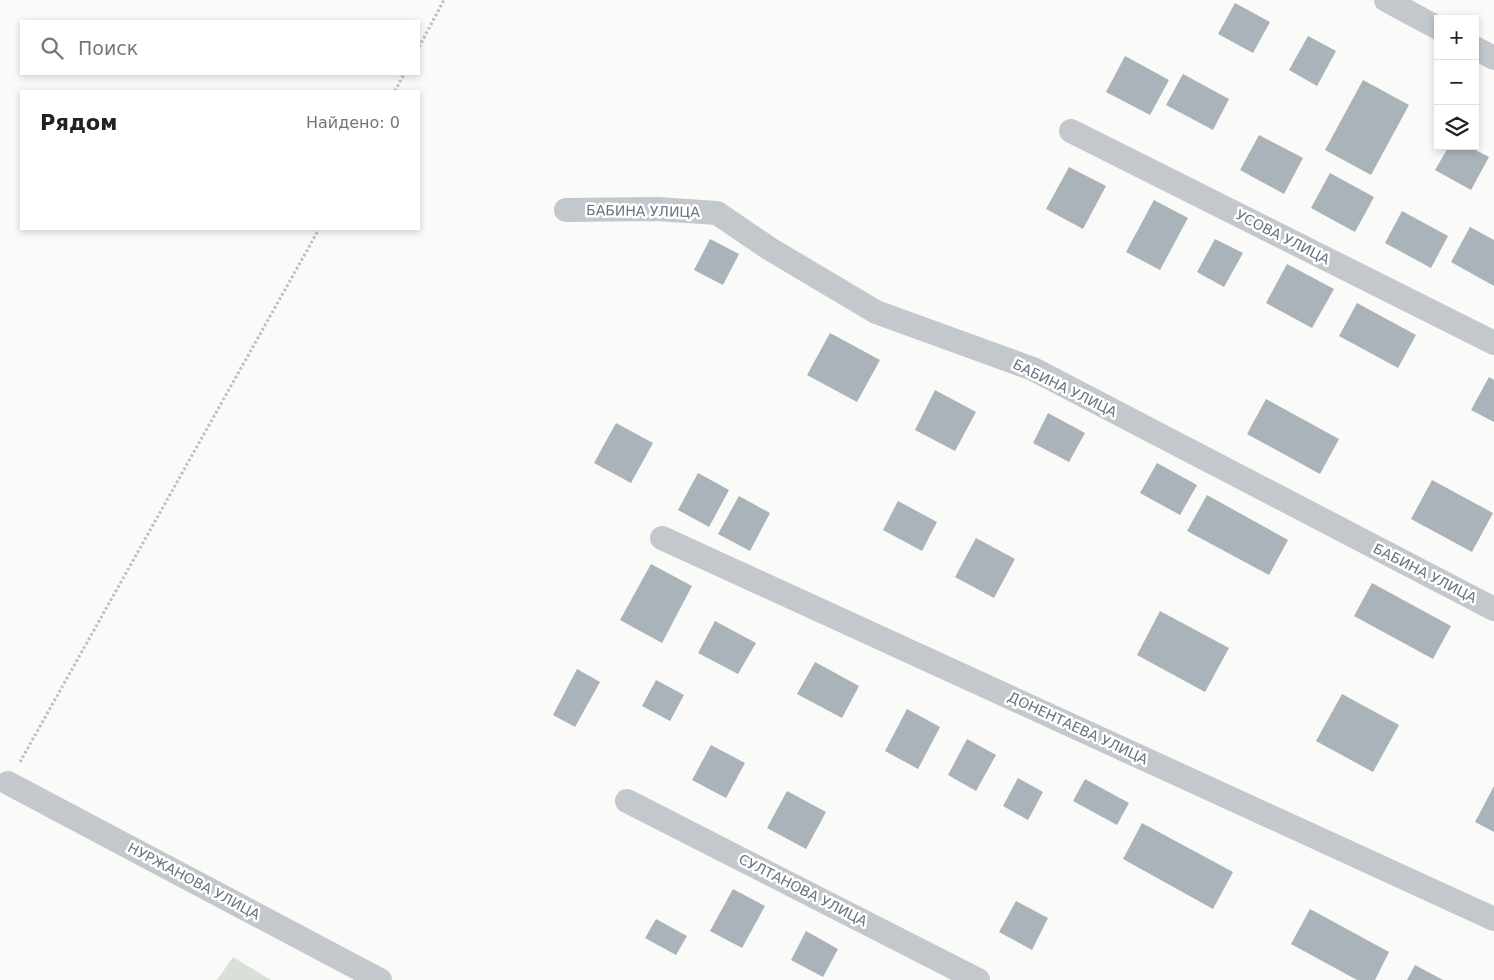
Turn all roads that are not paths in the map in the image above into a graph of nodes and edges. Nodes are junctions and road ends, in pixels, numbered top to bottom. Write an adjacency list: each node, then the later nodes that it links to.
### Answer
1 (1386, 0): 2 (street)
2 (1434, 26)
3 (1479, 50): 4 (street)
4 (1494, 58)
5 (1071, 132): 7 (street, УСОВА УЛИЦА)
6 (566, 210): 9 (street, БАБИНА УЛИЦА)
7 (1494, 343)
8 (662, 538): 12 (street, ДОНЕНТАЕВА УЛИЦА)
9 (1494, 609)
10 (8, 783): 13 (street, НУРЖАНОВА УЛИЦА)
11 (627, 801): 14 (street, СУЛТАНОВА УЛИЦА)
12 (1494, 919)
13 (380, 980)
14 (978, 980)

